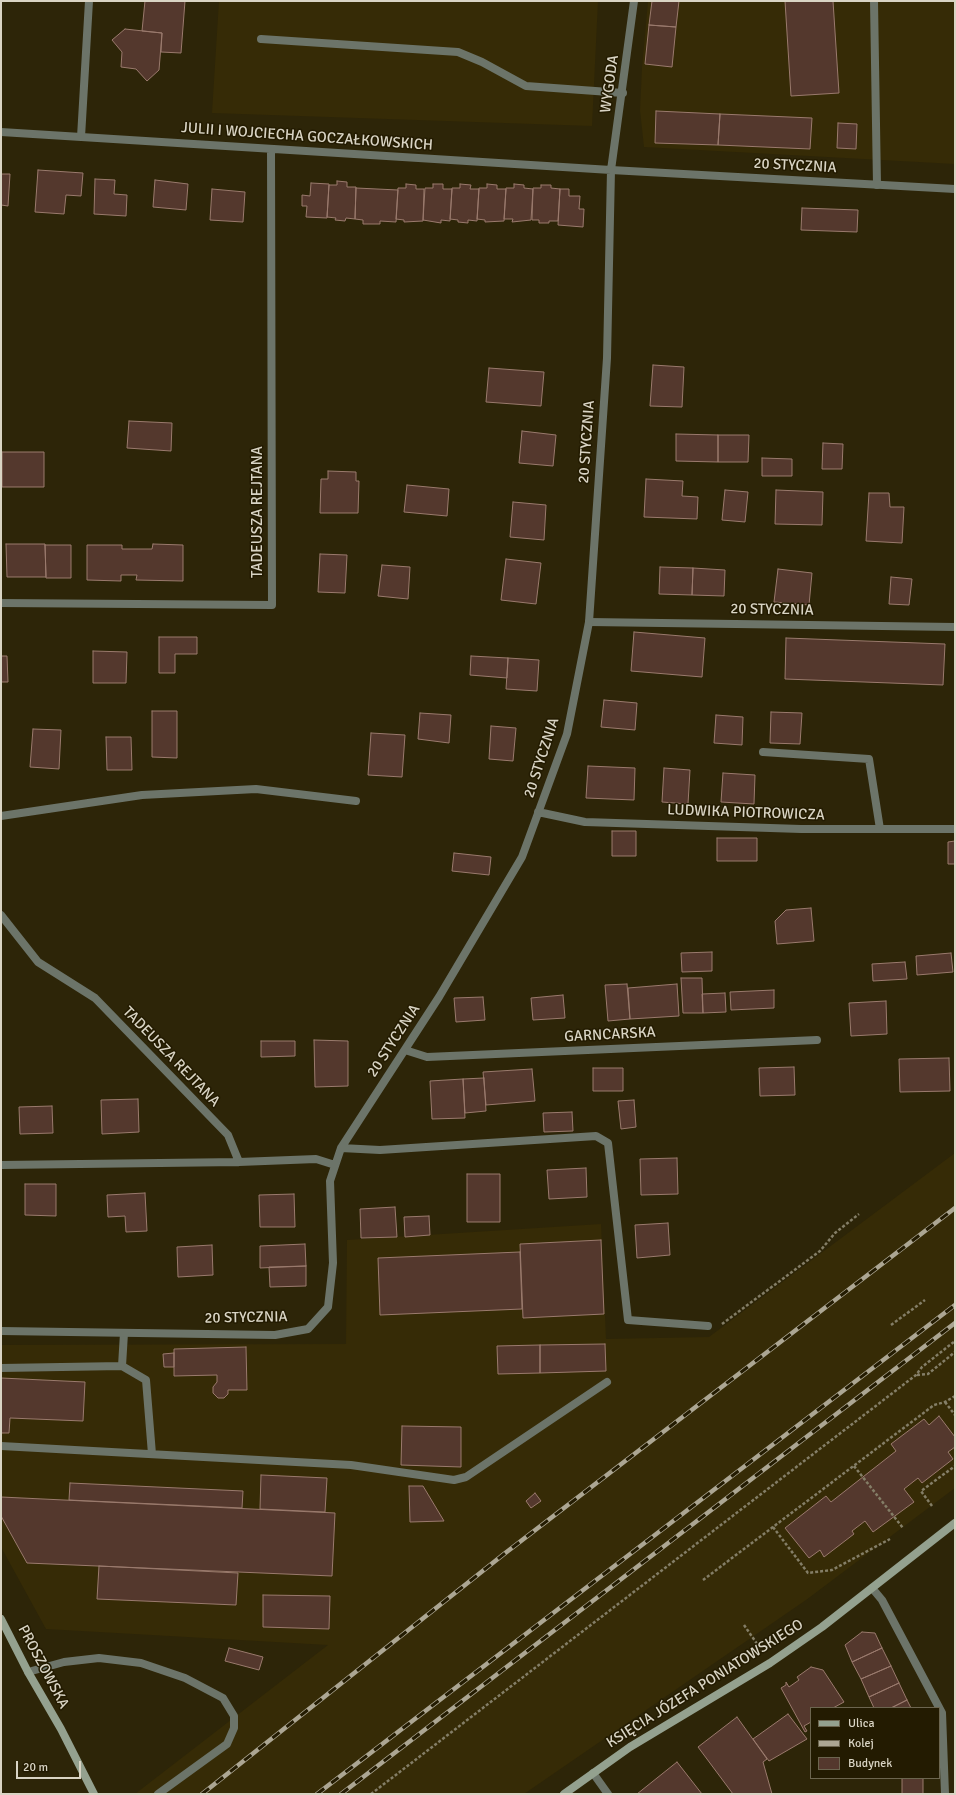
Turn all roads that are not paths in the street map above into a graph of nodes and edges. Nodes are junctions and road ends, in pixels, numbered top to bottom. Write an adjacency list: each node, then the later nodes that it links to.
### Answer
1 (89, 1): 7 (street)
2 (634, 1): 5 (street, WYGODA)
3 (874, 1): 10 (street)
4 (260, 39): 5 (street)
5 (623, 93): 9 (street, WYGODA)
6 (1, 132): 7 (street, JULII I WOJCIECHA GOCZAŁKOWSKICH)
7 (81, 137): 8 (street, JULII I WOJCIECHA GOCZAŁKOWSKICH)
8 (271, 149): 9 (street, JULII I WOJCIECHA GOCZAŁKOWSKICH); 12 (street, TADEUSZA REJTANA)
9 (611, 170): 10 (street, 20 STYCZNIA); 13 (street, 20 STYCZNIA)
10 (877, 185): 11 (street, 20 STYCZNIA)
11 (955, 189)
12 (1, 603)
13 (589, 622): 14 (street, 20 STYCZNIA); 17 (street, 20 STYCZNIA)
14 (955, 626)
15 (763, 752): 19 (street)
16 (356, 801): 18 (street)
17 (538, 812): 19 (street, LUDWIKA PIOTROWICZA); 23 (street, 20 STYCZNIA)
18 (1, 816)
19 (880, 829): 20 (street, LUDWIKA PIOTROWICZA)
20 (955, 829)
21 (1, 915): 25 (street, TADEUSZA REJTANA)
22 (817, 1040): 23 (street, GARNCARSKA)
23 (404, 1050): 24 (street, 20 STYCZNIA)
24 (341, 1148): 27 (street, 20 STYCZNIA); 28 (street)
25 (239, 1162): 26 (street); 27 (street)
26 (1, 1165)
27 (335, 1165): 30 (street, 20 STYCZNIA)
28 (708, 1326)
29 (1, 1331): 30 (street, 20 STYCZNIA)
30 (124, 1332): 31 (street)
31 (122, 1366): 32 (street); 35 (street)
32 (1, 1368)
33 (607, 1382): 35 (street)
34 (1, 1446): 35 (street)
35 (152, 1454)
36 (955, 1523): 37 (main road, KSIĘCIA JÓZEFA PONIATOWSKIEGO)
37 (872, 1588): 40 (street); 42 (main road, KSIĘCIA JÓZEFA PONIATOWSKIEGO)
38 (1, 1619): 39 (main road, PROSZOWSKA)
39 (28, 1672): 43 (main road, PROSZOWSKA); 44 (street)
40 (939, 1707)
41 (940, 1709): 47 (street)
42 (593, 1772): 45 (main road, KSIĘCIA JÓZEFA PONIATOWSKIEGO); 46 (street)
43 (94, 1794)
44 (158, 1794)
45 (564, 1794)
46 (608, 1794)
47 (945, 1794)

